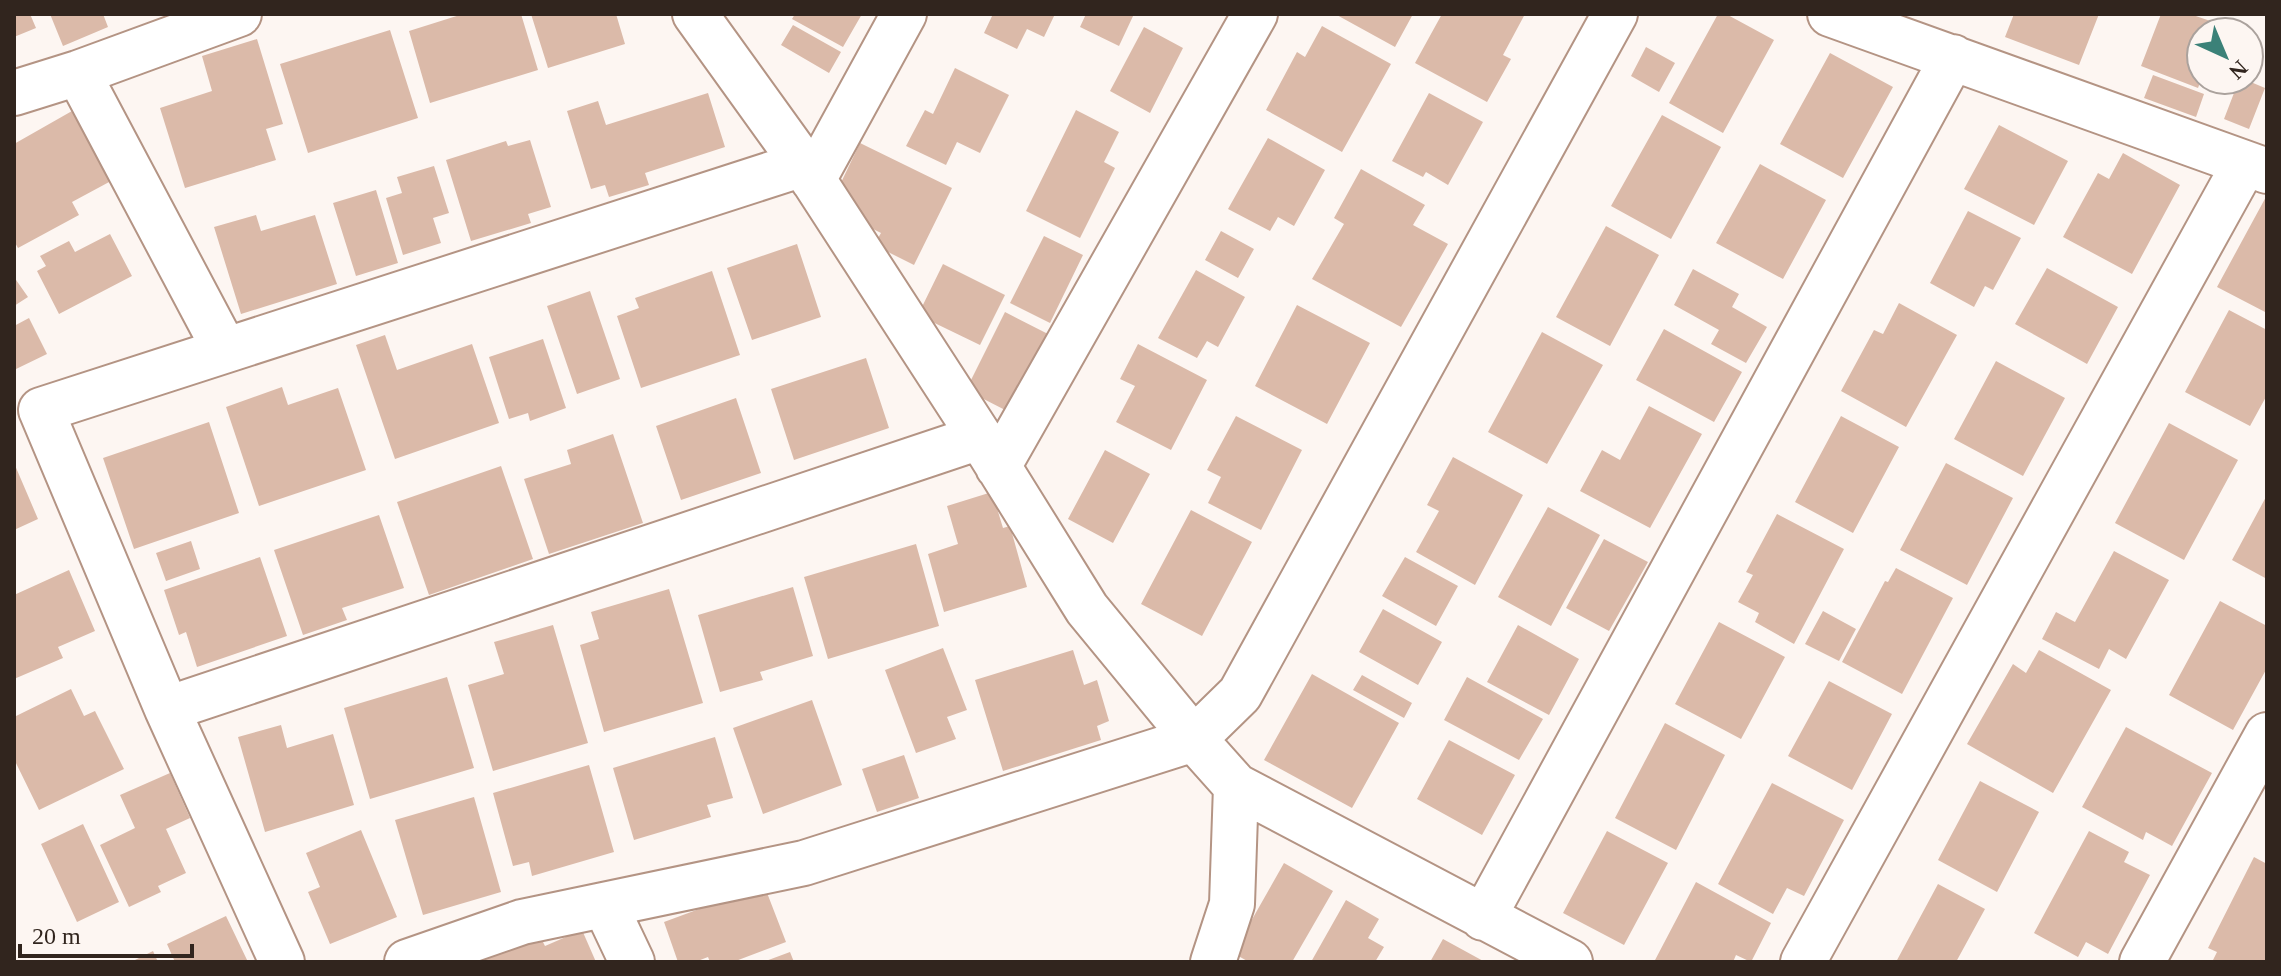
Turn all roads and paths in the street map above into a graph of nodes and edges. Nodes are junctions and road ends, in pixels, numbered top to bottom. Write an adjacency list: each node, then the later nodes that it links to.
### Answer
1 (695, 14): 11 (street)
2 (904, 14): 11 (street)
3 (1255, 14): 13 (street)
4 (1615, 14): 16 (street)
5 (1830, 14): 7 (street)
6 (234, 15): 8 (street)
7 (1953, 57): 10 (street); 19 (street)
8 (78, 73): 9 (street); 12 (street)
9 (14, 93)
10 (2256, 167): 25 (street)
11 (808, 172): 12 (street); 13 (street)
12 (225, 350): 14 (street)
13 (989, 452): 14 (street); 16 (street)
14 (167, 709): 20 (street)
15 (2267, 735): 26 (street)
16 (1194, 739): 17 (street); 18 (street)
17 (1236, 786): 19 (street); 23 (street)
18 (605, 905): 21 (street); 22 (street)
19 (1483, 918): 24 (street)
20 (282, 962)
21 (407, 962)
22 (632, 962)
23 (1213, 962)
24 (1569, 962)
25 (1803, 962)
26 (2142, 962)

